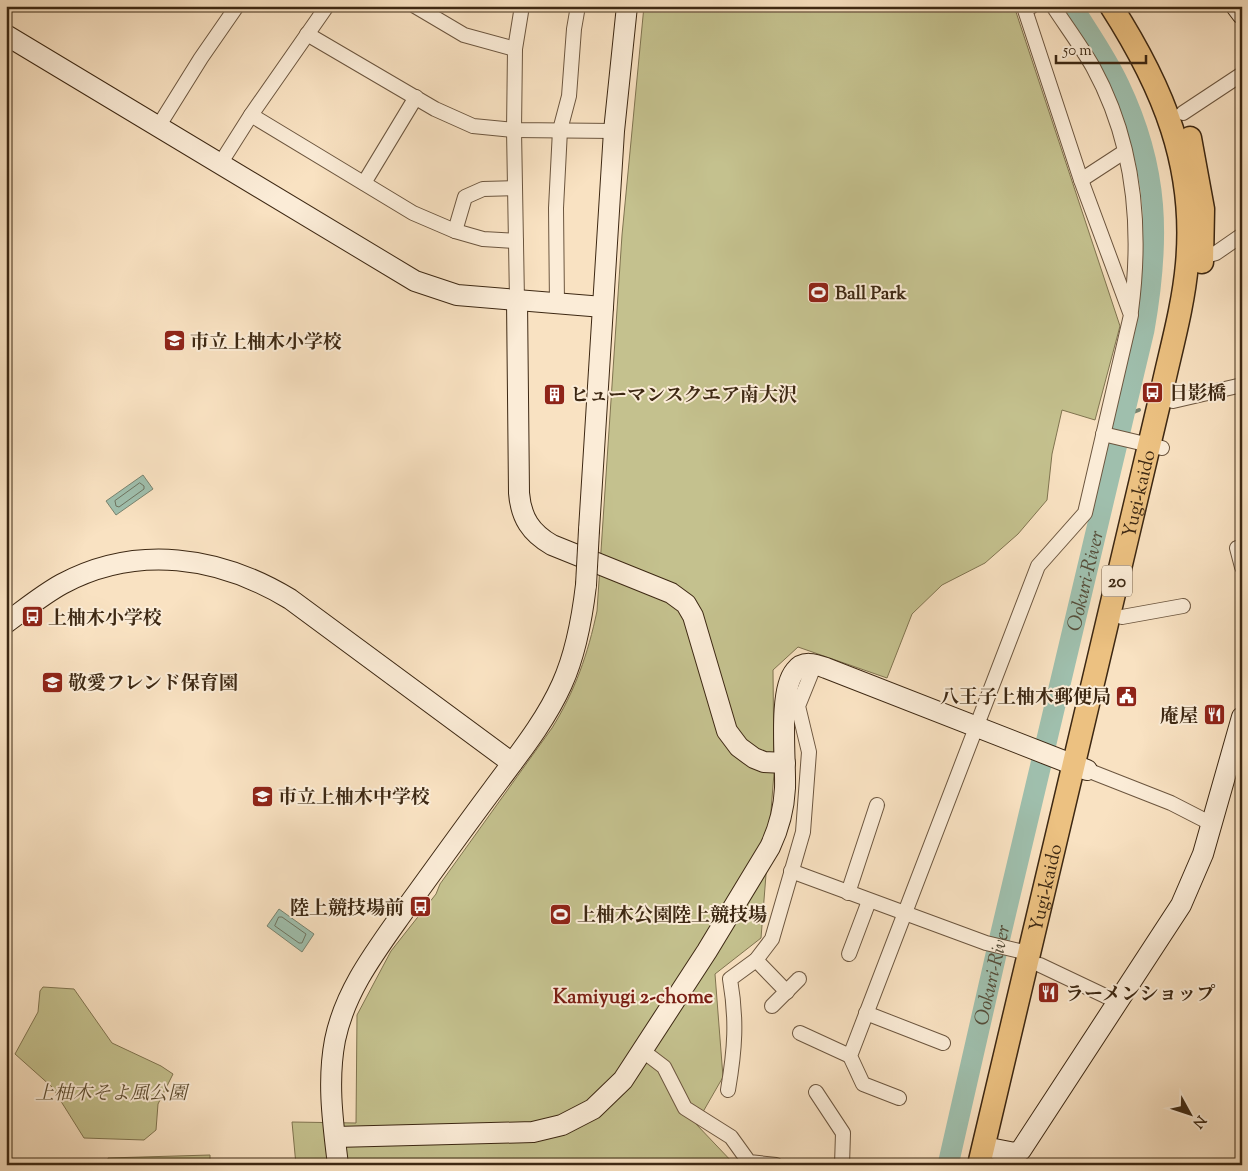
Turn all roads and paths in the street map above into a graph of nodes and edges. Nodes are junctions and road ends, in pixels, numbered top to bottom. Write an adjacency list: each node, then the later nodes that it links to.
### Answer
1 (237, 6): 20 (street)
2 (327, 6): 13 (street)
3 (415, 6): 15 (street)
4 (522, 6): 15 (street)
5 (578, 6): 22 (street)
6 (627, 6): 23 (street)
7 (1032, 6): 26 (street)
8 (1053, 6): 24 (street)
9 (1111, 6): 40 (main road, Yugi-kaido / 20)
10 (1129, 6): 18 (main road, Yugi-kaido / 20)
11 (1236, 6): 12 (street)
12 (1242, 14)
13 (307, 34): 17 (street); 19 (street)
14 (6, 35): 20 (street)
15 (515, 49): 21 (street)
16 (1242, 74): 18 (street)
17 (416, 98): 21 (street); 27 (street)
18 (1183, 113): 32 (main road, Yugi-kaido / 20)
19 (252, 116): 25 (street); 27 (street)
20 (158, 127): 25 (street)
21 (514, 130): 22 (street); 28 (street)
22 (560, 130): 23 (street); 34 (street)
23 (614, 132): 35 (street)
24 (1124, 152): 26 (street); 36 (street)
25 (220, 164): 33 (street)
26 (1081, 180): 36 (street)
27 (364, 183): 29 (street)
28 (515, 188): 29 (street); 31 (street)
29 (455, 231): 31 (street)
30 (1242, 235): 32 (street)
31 (516, 241): 33 (street)
32 (1202, 257): 38 (main road, Yugi-kaido / 20)
33 (517, 300): 34 (street); 49 (street)
34 (556, 304): 35 (street)
35 (603, 307): 50 (street, bridge)
36 (1131, 314): 39 (street)
37 (1242, 385): 38 (street)
38 (1173, 401): 40 (main road, Yugi-kaido / 20)
39 (1104, 435): 40 (street); 48 (street)
40 (1148, 445): 44 (main road, Yugi-kaido / 20); 51 (main road, Yugi-kaido / 20)
41 (1237, 548): 42 (street)
42 (1242, 567)
43 (1183, 606): 44 (street)
44 (1122, 617): 51 (main road, Yugi-kaido / 20)
45 (6, 623): 50 (street)
46 (815, 664): 48 (street); 49 (street); 54 (street)
47 (1242, 717): 53 (street)
48 (977, 725): 51 (street); 57 (street)
49 (785, 762): 68 (street)
50 (512, 763): 73 (street)
51 (1073, 763): 53 (street); 59 (main road, Yugi-kaido / 20)
52 (877, 805): 55 (street)
53 (1212, 824): 63 (street)
54 (791, 871): 55 (street); 60 (street)
55 (848, 893): 56 (street)
56 (869, 901): 57 (street); 58 (street)
57 (904, 914): 59 (street); 65 (street)
58 (849, 954)
59 (1026, 956): 63 (street); 74 (main road, Yugi-kaido / 20)
60 (756, 960): 62 (street); 70 (street)
61 (799, 979): 62 (street)
62 (786, 992): 64 (street)
63 (1118, 1002): 74 (street)
64 (772, 1006)
65 (866, 1014): 67 (street); 69 (street)
66 (800, 1032): 69 (street)
67 (943, 1043)
68 (643, 1051): 73 (street); 76 (street)
69 (850, 1056): 72 (street)
70 (728, 1090)
71 (816, 1092): 77 (street)
72 (899, 1098)
73 (335, 1137): 75 (street)
74 (988, 1156)
75 (338, 1165)
76 (776, 1165)
77 (842, 1165)

